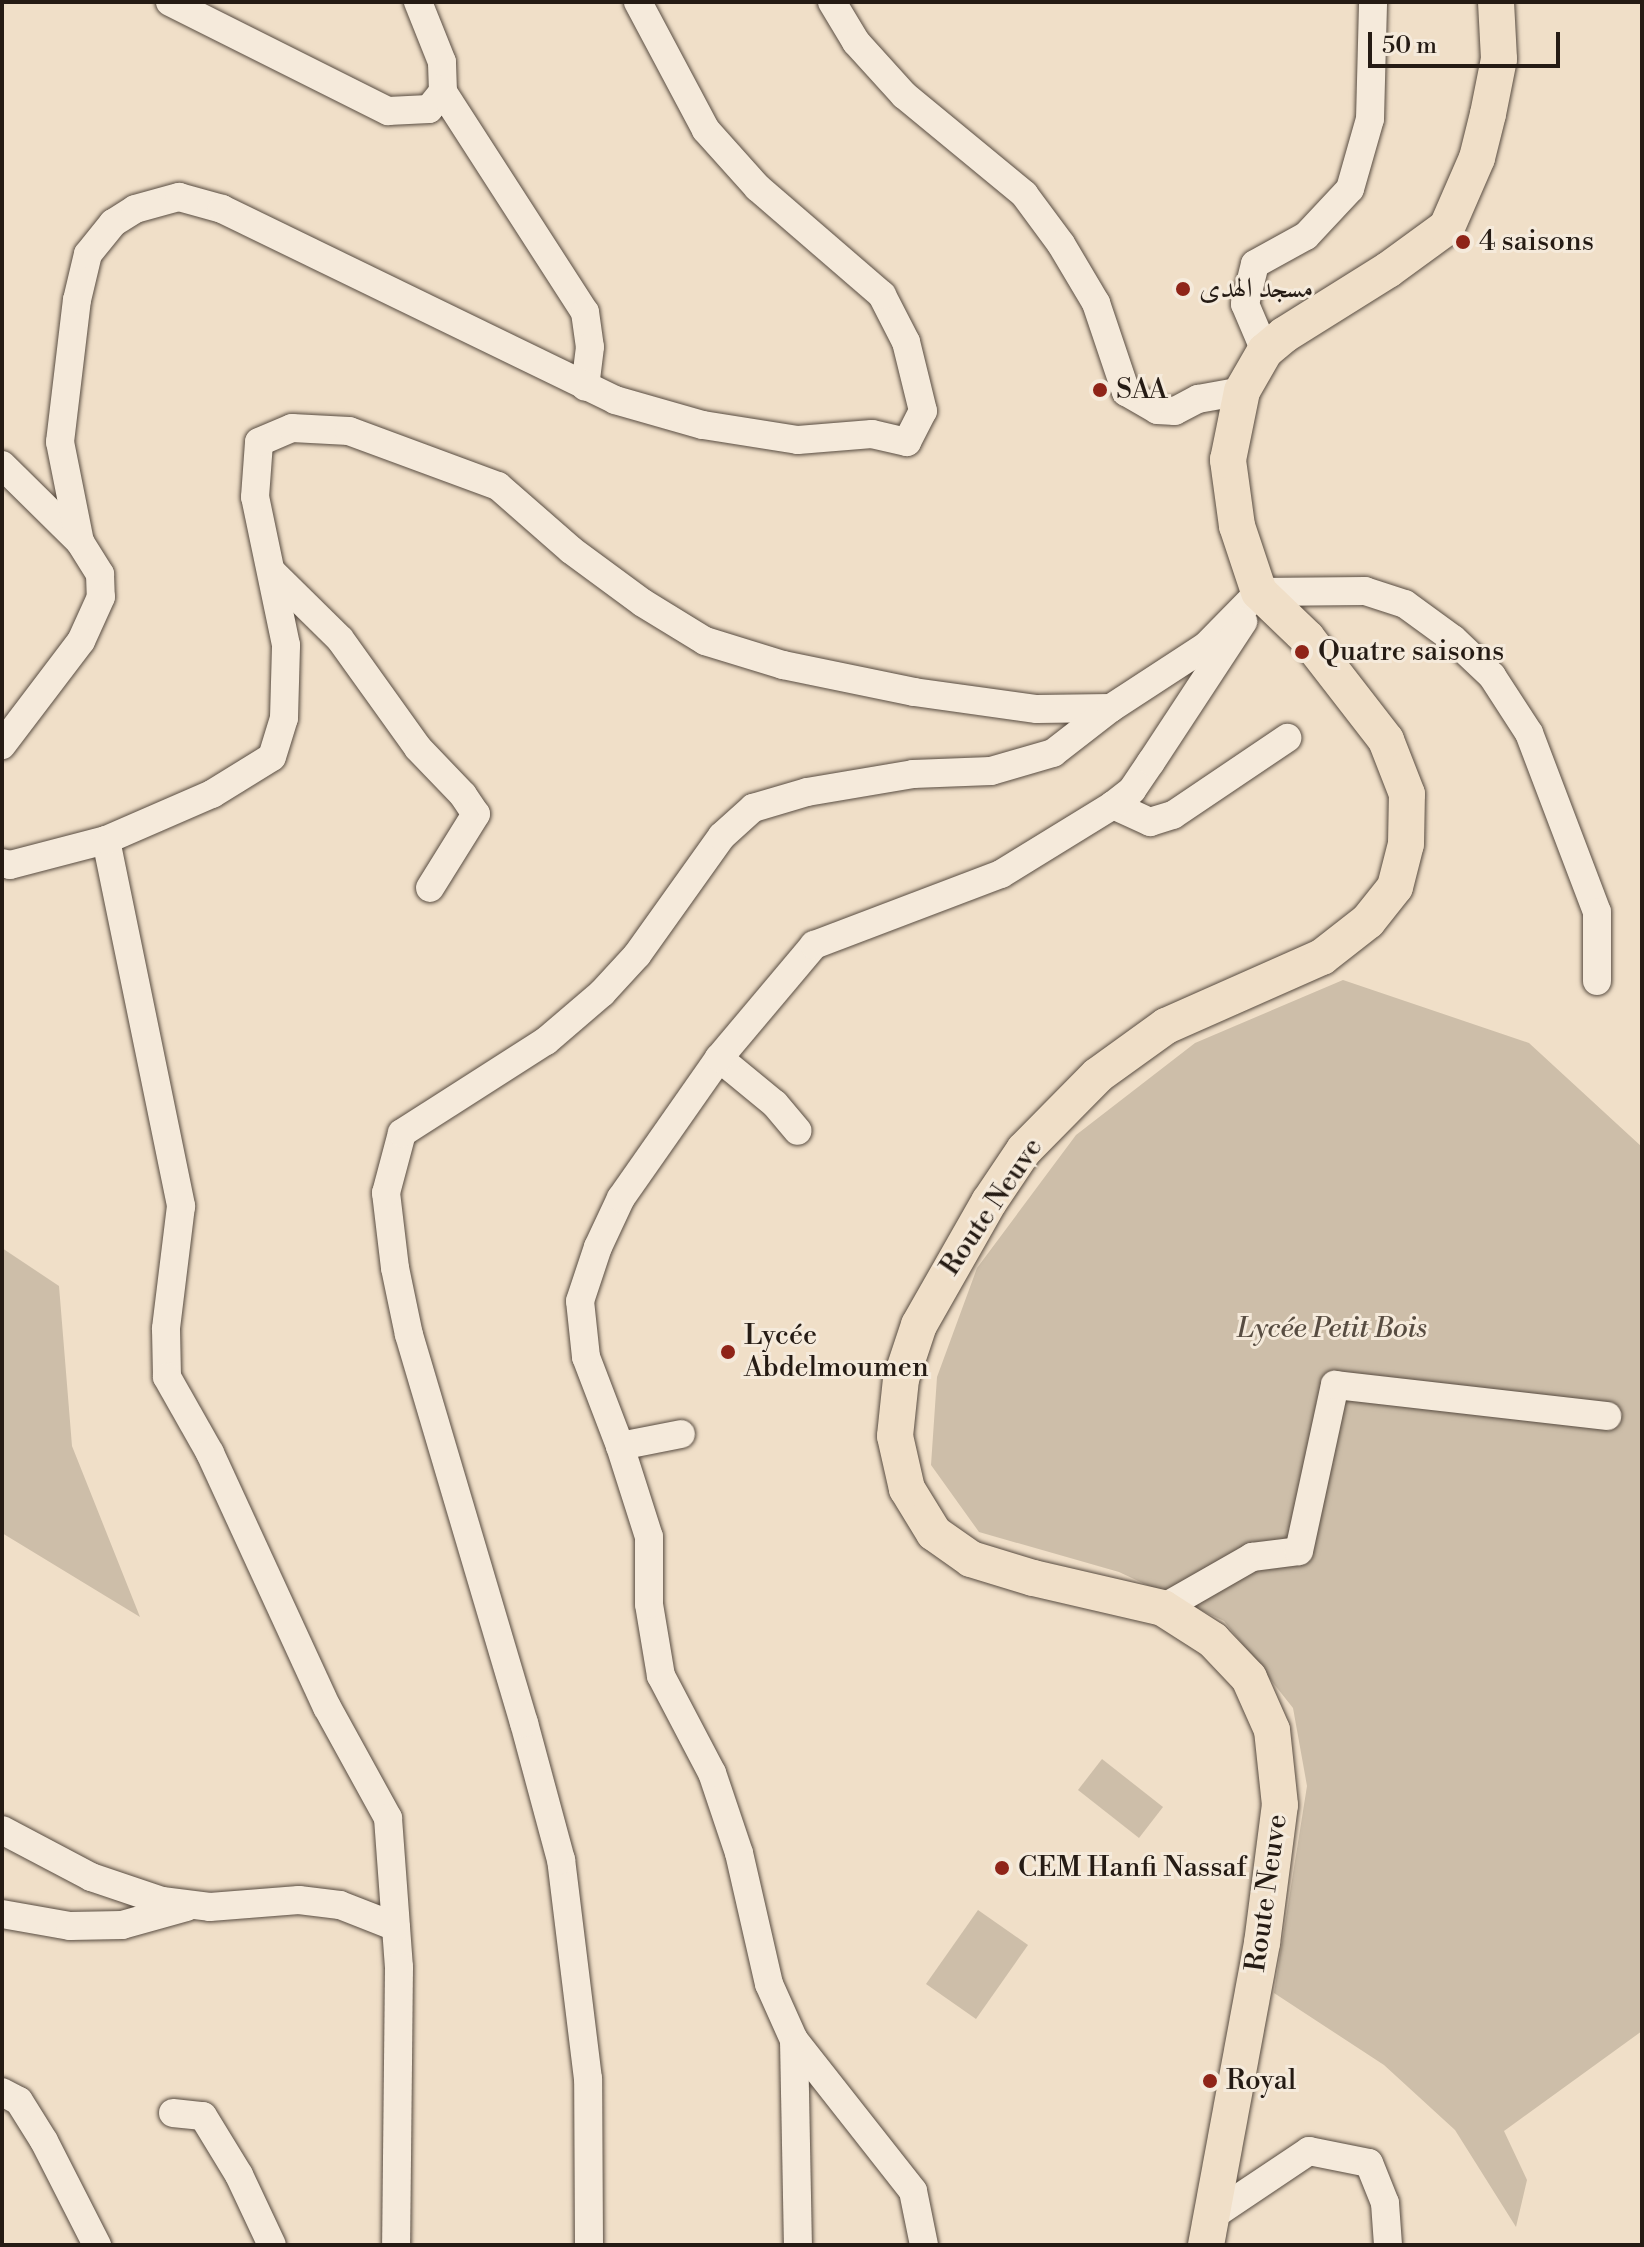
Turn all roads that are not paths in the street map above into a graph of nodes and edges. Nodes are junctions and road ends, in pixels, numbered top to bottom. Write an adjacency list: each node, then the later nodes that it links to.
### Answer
1 (170, 2): 7 (street)
2 (418, 2): 7 (street)
3 (638, 2): 9 (street)
4 (832, 2): 10 (street)
5 (1373, 2): 8 (street)
6 (1496, 2): 8 (main road, Route Neuve)
7 (442, 104): 9 (street)
8 (1265, 351): 10 (main road, Route Neuve)
9 (585, 387): 12 (street)
10 (1242, 391): 14 (main road, Route Neuve)
11 (2, 465): 12 (street)
12 (80, 542): 17 (street)
13 (272, 572): 15 (street); 19 (street); 21 (street)
14 (1259, 592): 15 (street); 18 (street); 22 (street); 28 (main road, Route Neuve)
15 (1111, 708): 40 (street)
16 (1287, 738): 18 (street)
17 (2, 745)
18 (1113, 805): 23 (street)
19 (106, 840): 20 (street); 32 (street)
20 (2, 863)
21 (430, 888)
22 (1597, 981)
23 (719, 1058): 24 (street); 27 (street)
24 (798, 1131)
25 (1607, 1416): 28 (street)
26 (681, 1434): 27 (street)
27 (620, 1446): 33 (street)
28 (1163, 1608): 36 (main road, Route Neuve)
29 (2, 1830): 30 (street)
30 (195, 1905): 31 (street); 32 (street)
31 (2, 1914)
32 (396, 1927): 39 (street)
33 (794, 2040): 41 (street); 42 (street)
34 (2, 2092): 37 (street)
35 (173, 2113): 38 (street)
36 (1209, 2230): 43 (street)
37 (97, 2245)
38 (272, 2245)
39 (396, 2245)
40 (589, 2245)
41 (798, 2245)
42 (924, 2245)
43 (1388, 2245)

